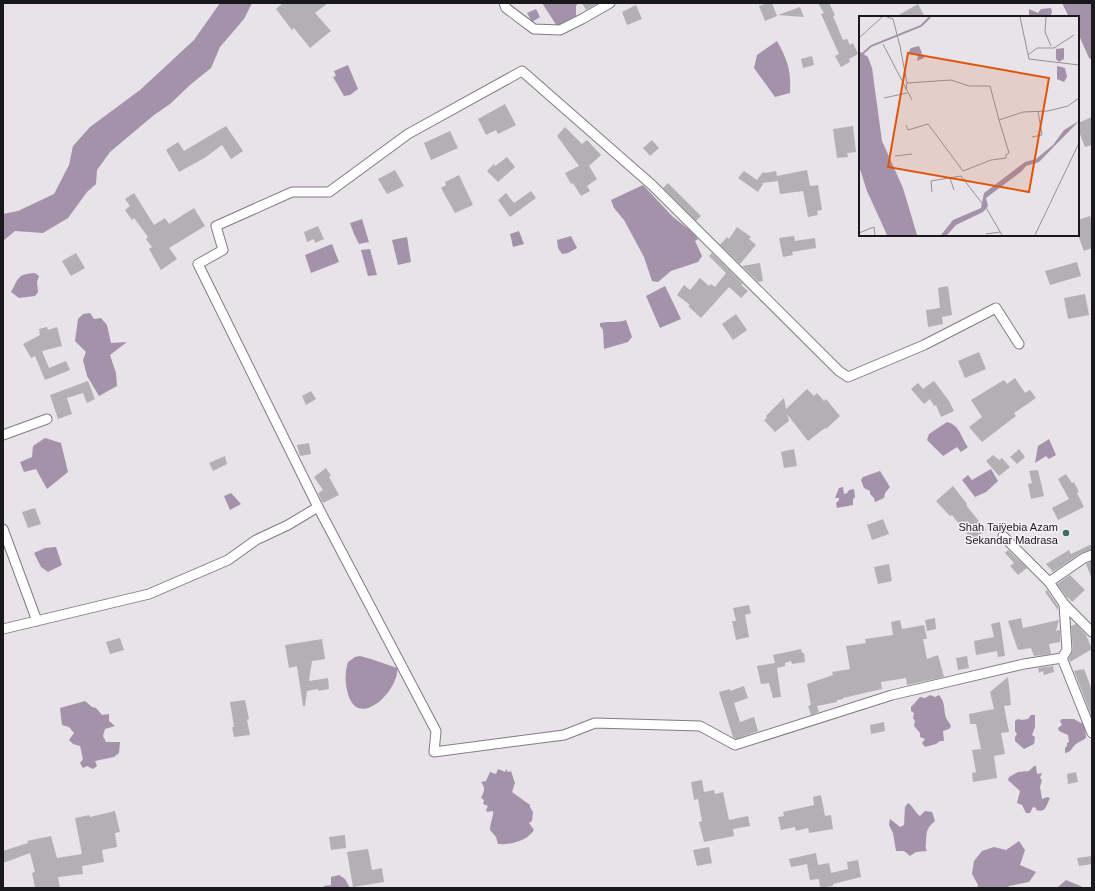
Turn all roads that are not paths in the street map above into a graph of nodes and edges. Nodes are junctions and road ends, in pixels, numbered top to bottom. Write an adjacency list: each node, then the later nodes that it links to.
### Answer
1 (504, 3): 2 (street)
2 (610, 3)
3 (1019, 344): 6 (street)
4 (47, 419): 5 (street)
5 (3, 435)
6 (318, 507): 12 (street); 15 (street)
7 (3, 529): 12 (street)
8 (1003, 536): 10 (street)
9 (1092, 555): 10 (street)
10 (1049, 582): 11 (street)
11 (1064, 604): 14 (street); 15 (street)
12 (37, 621): 13 (street)
13 (3, 629)
14 (1092, 632)
15 (1062, 658): 16 (street)
16 (1092, 733)

